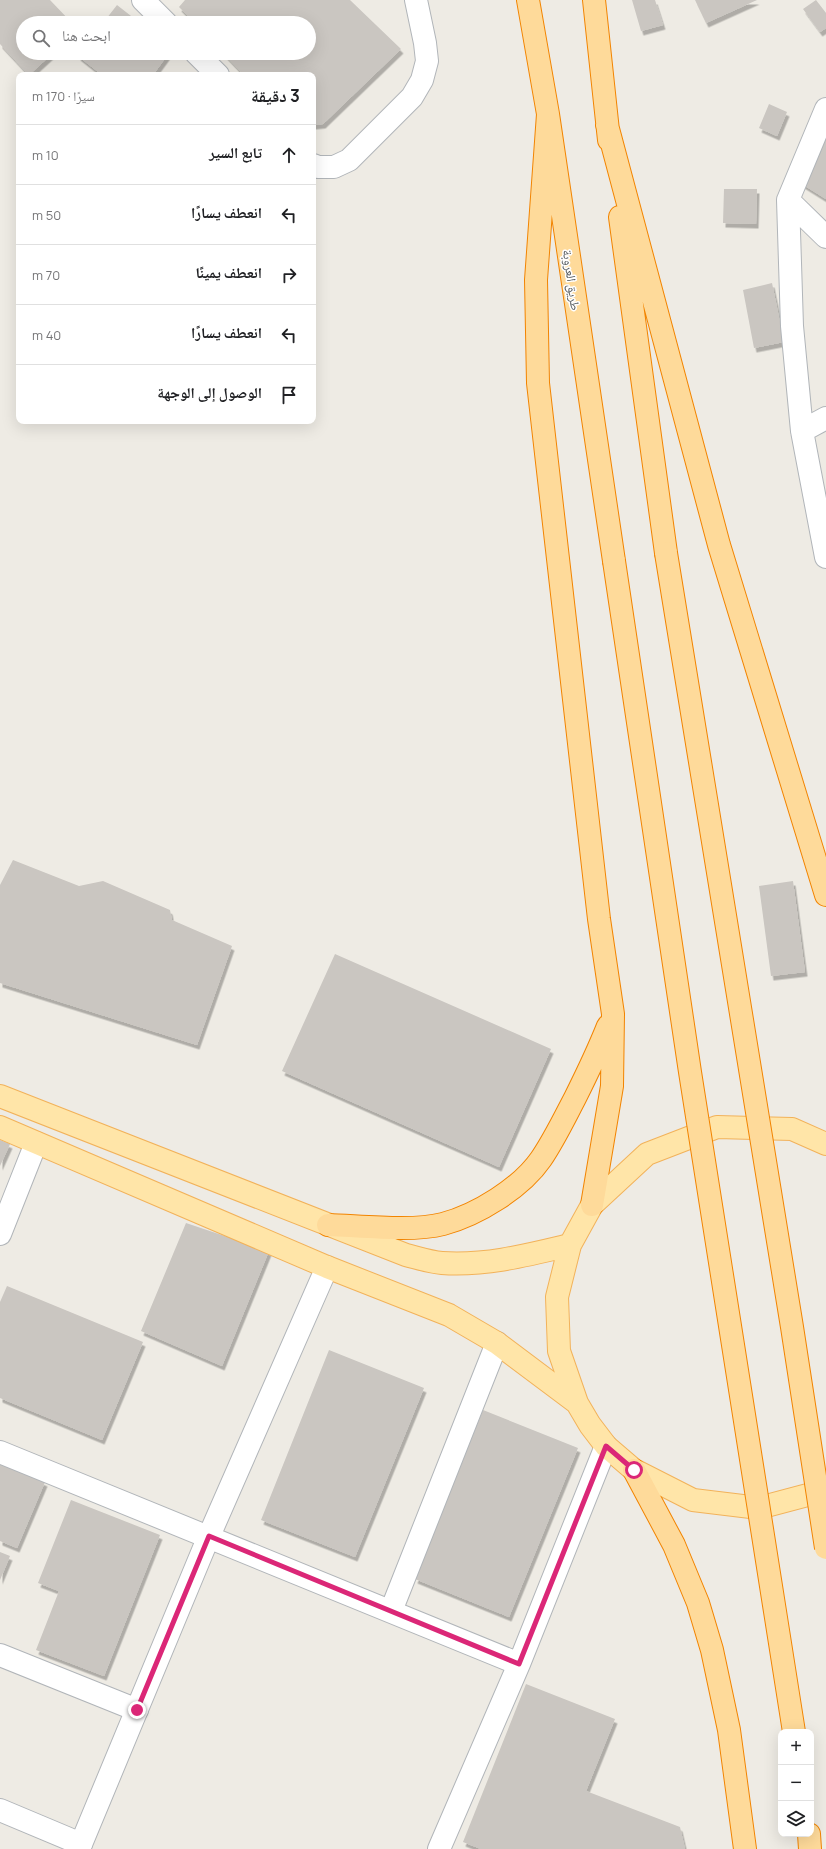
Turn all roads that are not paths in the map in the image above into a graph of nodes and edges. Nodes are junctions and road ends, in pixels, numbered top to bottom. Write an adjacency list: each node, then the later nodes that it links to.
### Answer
1 (416, 0): 9 (street)
2 (528, 0): 7 (highway, طريق العروبة)
3 (594, 0): 8 (highway)
4 (203, 60): 5 (street)
5 (215, 72)
6 (826, 109): 10 (street)
7 (548, 114): 16 (highway); 38 (highway, طريق العروبة, bridge)
8 (607, 125): 15 (highway); 33 (highway, bridge)
9 (316, 166)
10 (788, 200): 11 (street); 13 (street)
11 (826, 237)
12 (826, 418): 13 (street)
13 (802, 431): 14 (street)
14 (826, 557)
15 (826, 896)
16 (613, 1014): 21 (highway); 22 (highway)
17 (0, 1096): 22 (main road)
18 (0, 1127): 19 (main road)
19 (36, 1143): 23 (street); 25 (main road)
20 (826, 1144): 21 (main road)
21 (592, 1205): 24 (main road)
22 (328, 1225): 24 (main road)
23 (0, 1234)
24 (570, 1245): 27 (main road)
25 (327, 1267): 26 (main road); 32 (street)
26 (497, 1343): 27 (main road); 34 (street)
27 (577, 1403): 28 (main road)
28 (606, 1446): 30 (main road); 36 (street)
29 (0, 1452): 32 (street)
30 (634, 1470): 31 (main road); 43 (highway)
31 (826, 1490)
32 (209, 1536): 34 (street); 37 (street)
33 (826, 1548)
34 (391, 1611): 36 (street)
35 (0, 1655): 37 (street)
36 (519, 1664): 42 (street)
37 (137, 1710): 41 (street)
38 (794, 1729)
39 (0, 1810): 41 (street)
40 (809, 1837): 44 (highway)
41 (80, 1847)
42 (438, 1849)
43 (746, 1849)
44 (810, 1849)

